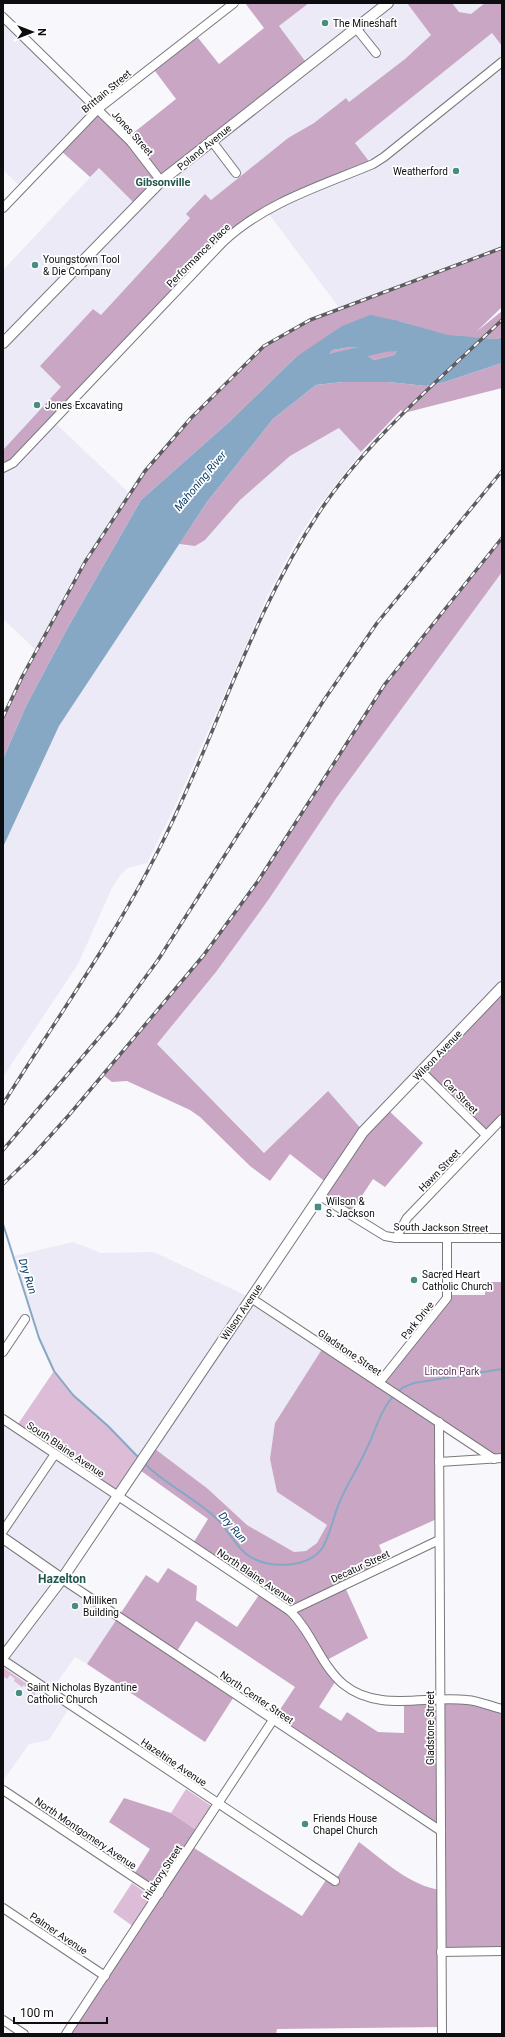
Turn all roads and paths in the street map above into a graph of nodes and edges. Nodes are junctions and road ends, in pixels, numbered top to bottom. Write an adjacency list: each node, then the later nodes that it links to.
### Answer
1 (234, 3): 7 (street, Brittain Street)
2 (388, 3): 4 (main road, Poland Avenue)
3 (3, 17): 7 (street, Jones Street)
4 (356, 28): 5 (street); 8 (main road, Poland Avenue)
5 (376, 53)
6 (502, 62): 13 (street, Performance Place)
7 (98, 109): 10 (street, Jones Street); 11 (street, Brittain Street)
8 (211, 140): 9 (street); 10 (main road, Poland Avenue)
9 (236, 173)
10 (161, 181): 12 (main road, Poland Avenue)
11 (3, 208)
12 (3, 343)
13 (3, 468)
14 (501, 989): 15 (main road, Wilson Avenue)
15 (422, 1071): 17 (street, Car Street); 18 (main road, Wilson Avenue)
16 (502, 1119): 17 (street, Hawn Street)
17 (486, 1136): 19 (street, Hawn Street)
18 (320, 1196): 19 (street, South Jackson Street); 22 (main road, Wilson Avenue)
19 (396, 1238): 20 (street, South Jackson Street)
20 (447, 1238): 21 (street, South Jackson Street); 25 (street, Park Drive)
21 (502, 1238)
22 (251, 1298): 25 (street, Gladstone Street); 31 (main road, Wilson Avenue)
23 (25, 1319): 24 (street)
24 (3, 1352)
25 (379, 1383): 27 (street, Gladstone Street)
26 (3, 1419): 28 (street, South Blaine Avenue)
27 (438, 1422): 29 (street, Gladstone Street); 30 (street, Gladstone Street)
28 (55, 1454): 31 (street, South Blaine Avenue); 32 (street)
29 (498, 1458): 30 (street)
30 (439, 1462): 34 (street, Gladstone Street)
31 (118, 1496): 35 (main road, Wilson Avenue); 36 (street, North Blaine Avenue)
32 (3, 1531)
33 (3, 1538): 35 (main road)
34 (439, 1540): 36 (street, Decatur Street); 38 (street, Gladstone Street)
35 (62, 1579): 37 (main road, Wilson Avenue); 40 (street, North Center Street)
36 (290, 1610): 38 (street, North Blaine Avenue)
37 (3, 1658): 42 (street, Hazeltine Avenue)
38 (440, 1700): 39 (street, North Blaine Avenue); 43 (street, Gladstone Street)
39 (502, 1709)
40 (273, 1720): 42 (street, Hickory Street); 43 (street, North Center Street)
41 (3, 1790): 45 (street, North Montgomery Avenue)
42 (218, 1804): 44 (street, Hazeltine Avenue); 45 (street, Hickory Street)
43 (441, 1831): 48 (street, Gladstone Street)
44 (335, 1881)
45 (159, 1894): 49 (street, Hickory Street)
46 (3, 1908): 49 (street, Palmer Avenue)
47 (502, 1951): 48 (street)
48 (441, 1952): 53 (street, Gladstone Street)
49 (105, 1976): 52 (street, Hickory Street)
50 (3, 2020): 51 (street)
51 (24, 2034)
52 (66, 2034)
53 (442, 2034)

